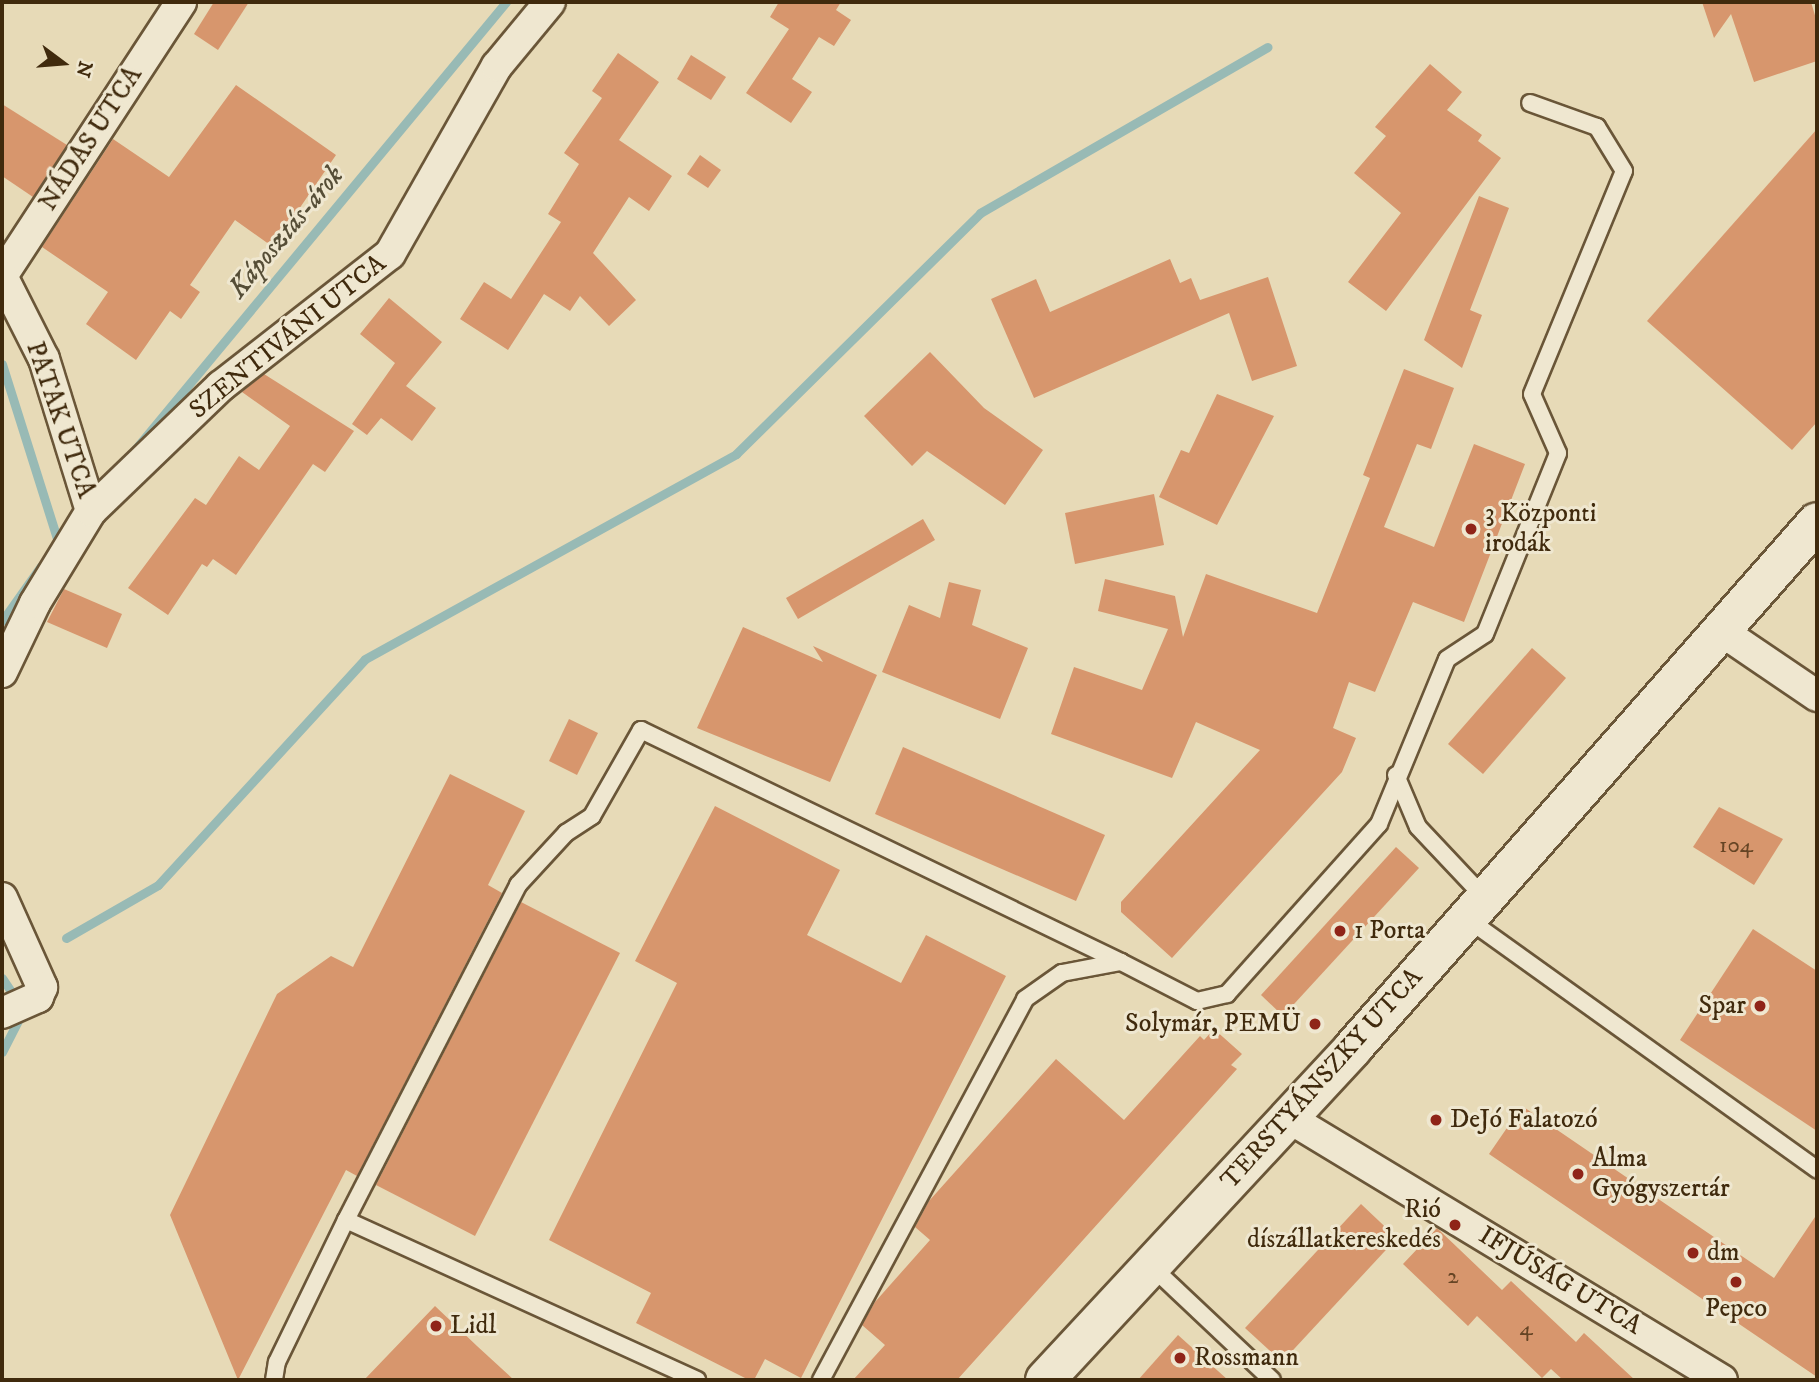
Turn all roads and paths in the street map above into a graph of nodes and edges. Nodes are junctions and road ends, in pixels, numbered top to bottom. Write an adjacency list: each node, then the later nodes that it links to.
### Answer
1 (181, 2): 4 (street, NÁDAS UTCA)
2 (550, 2): 5 (street, SZENTIVÁNI UTCA)
3 (1530, 103): 10 (lane)
4 (2, 276): 5 (street, PATAK UTCA)
5 (91, 511): 8 (street, PATAK UTCA)
6 (1817, 522): 7 (main road, TERSTYÁNSZKY UTCA)
7 (1723, 632): 9 (street); 12 (main road, TERSTYÁNSZKY UTCA)
8 (2, 672)
9 (1817, 696)
10 (1396, 775): 12 (lane); 13 (lane)
11 (2, 898): 14 (street)
12 (1475, 908): 15 (main road, TERSTYÁNSZKY UTCA); 16 (lane)
13 (1121, 962): 17 (lane); 21 (lane)
14 (2, 1013)
15 (1289, 1118): 18 (main road, TERSTYÁNSZKY UTCA); 24 (street, IFJÚSÁG UTCA)
16 (1817, 1169)
17 (346, 1220): 19 (lane); 20 (lane)
18 (1151, 1266): 22 (main road, TERSTYÁNSZKY UTCA); 23 (lane)
19 (274, 1380)
20 (697, 1380)
21 (821, 1380)
22 (1045, 1380)
23 (1272, 1380)
24 (1722, 1380)

